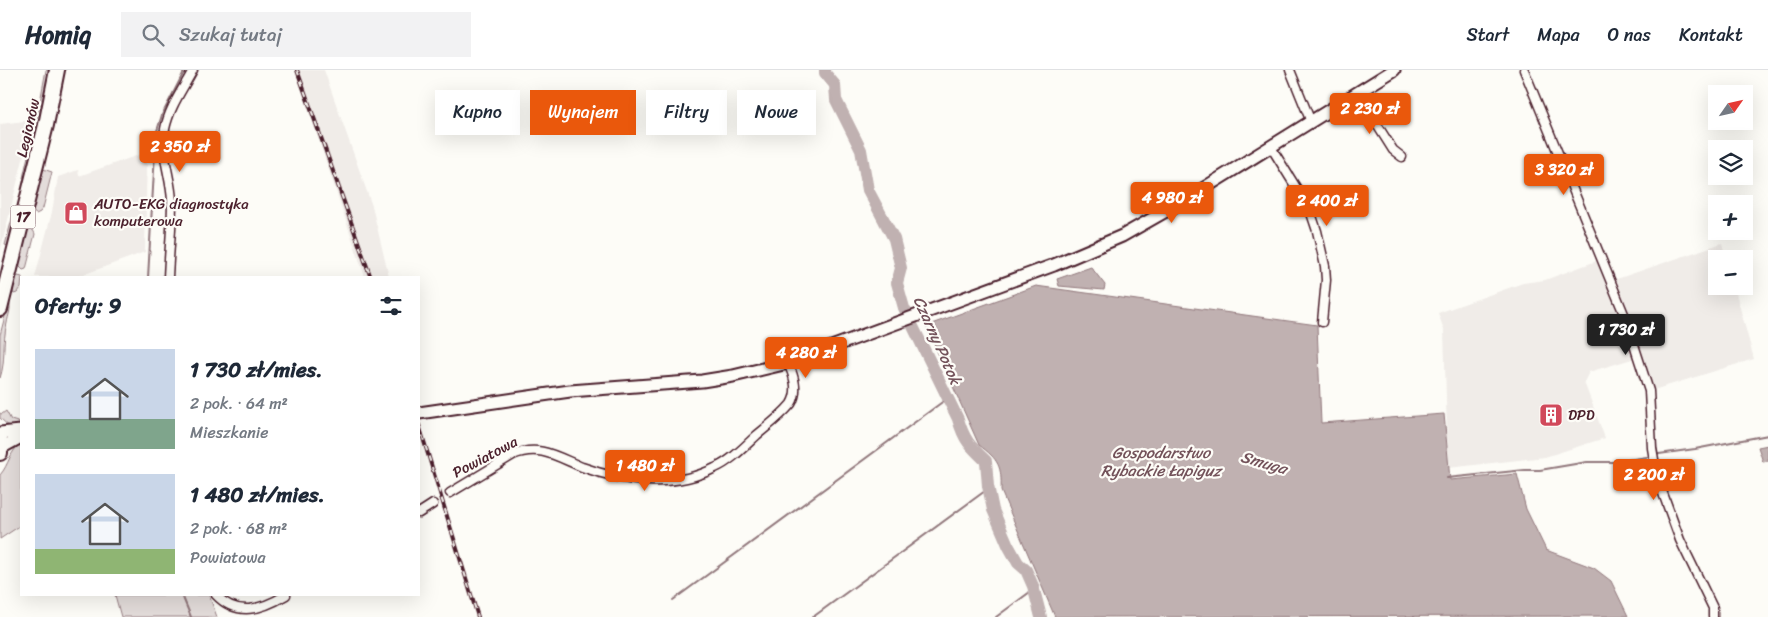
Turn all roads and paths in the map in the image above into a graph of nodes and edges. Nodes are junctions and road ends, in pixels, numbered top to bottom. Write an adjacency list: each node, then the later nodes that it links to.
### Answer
1 (57, 70): 11 (highway, Legionów / 17)
2 (193, 70): 10 (street)
3 (1290, 70): 7 (street)
4 (1394, 70): 6 (main road)
5 (1524, 70): 24 (street)
6 (1357, 93): 7 (main road); 9 (street)
7 (1311, 122): 8 (main road)
8 (1271, 147): 12 (street); 13 (main road)
9 (1402, 157)
10 (168, 276)
11 (0, 310)
12 (1322, 322)
13 (788, 363): 14 (main road); 19 (street, Powiatowa)
14 (420, 413)
15 (20, 431): 16 (main road)
16 (0, 433)
17 (20, 438): 18 (main road)
18 (0, 447)
19 (450, 493)
20 (433, 504): 21 (street)
21 (420, 511)
22 (217, 596): 23 (street)
23 (284, 596)
24 (1713, 617)

